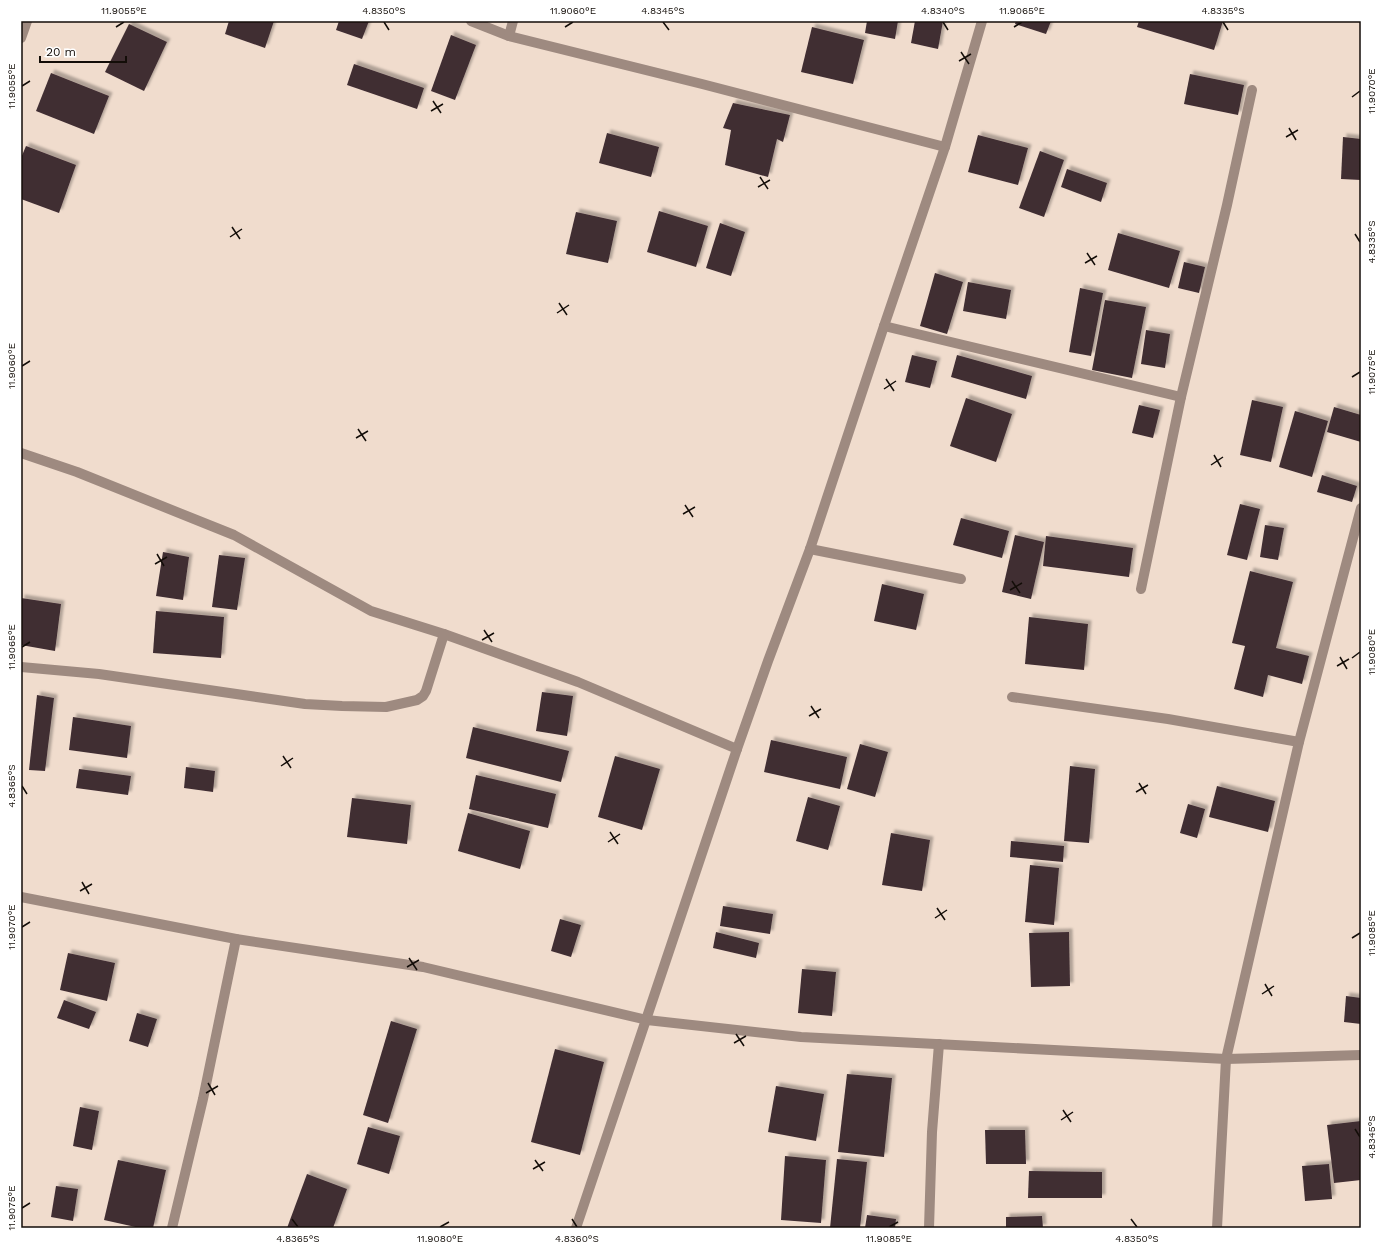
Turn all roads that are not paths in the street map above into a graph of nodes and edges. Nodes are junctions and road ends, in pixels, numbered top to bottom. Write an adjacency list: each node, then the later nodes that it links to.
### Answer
1 (27, 21): 6 (street)
2 (471, 21): 5 (street)
3 (513, 21): 5 (street)
4 (982, 21): 8 (street)
5 (509, 36): 8 (street)
6 (21, 38)
7 (1252, 90): 10 (street)
8 (945, 148): 9 (street)
9 (884, 326): 10 (street); 13 (street)
10 (1181, 397): 15 (street)
11 (21, 453): 16 (street)
12 (1361, 508): 19 (street)
13 (810, 550): 14 (street); 20 (street)
14 (961, 579)
15 (1141, 589)
16 (444, 634): 17 (street); 20 (street)
17 (21, 667)
18 (1012, 697): 19 (street)
19 (1299, 742): 26 (street)
20 (737, 749): 23 (street)
21 (21, 897): 22 (street)
22 (236, 939): 23 (street); 27 (street)
23 (647, 1020): 24 (street); 28 (street)
24 (939, 1044): 26 (street); 29 (street)
25 (1361, 1055): 26 (street)
26 (1226, 1059): 30 (street)
27 (172, 1228)
28 (576, 1228)
29 (929, 1228)
30 (1217, 1228)

